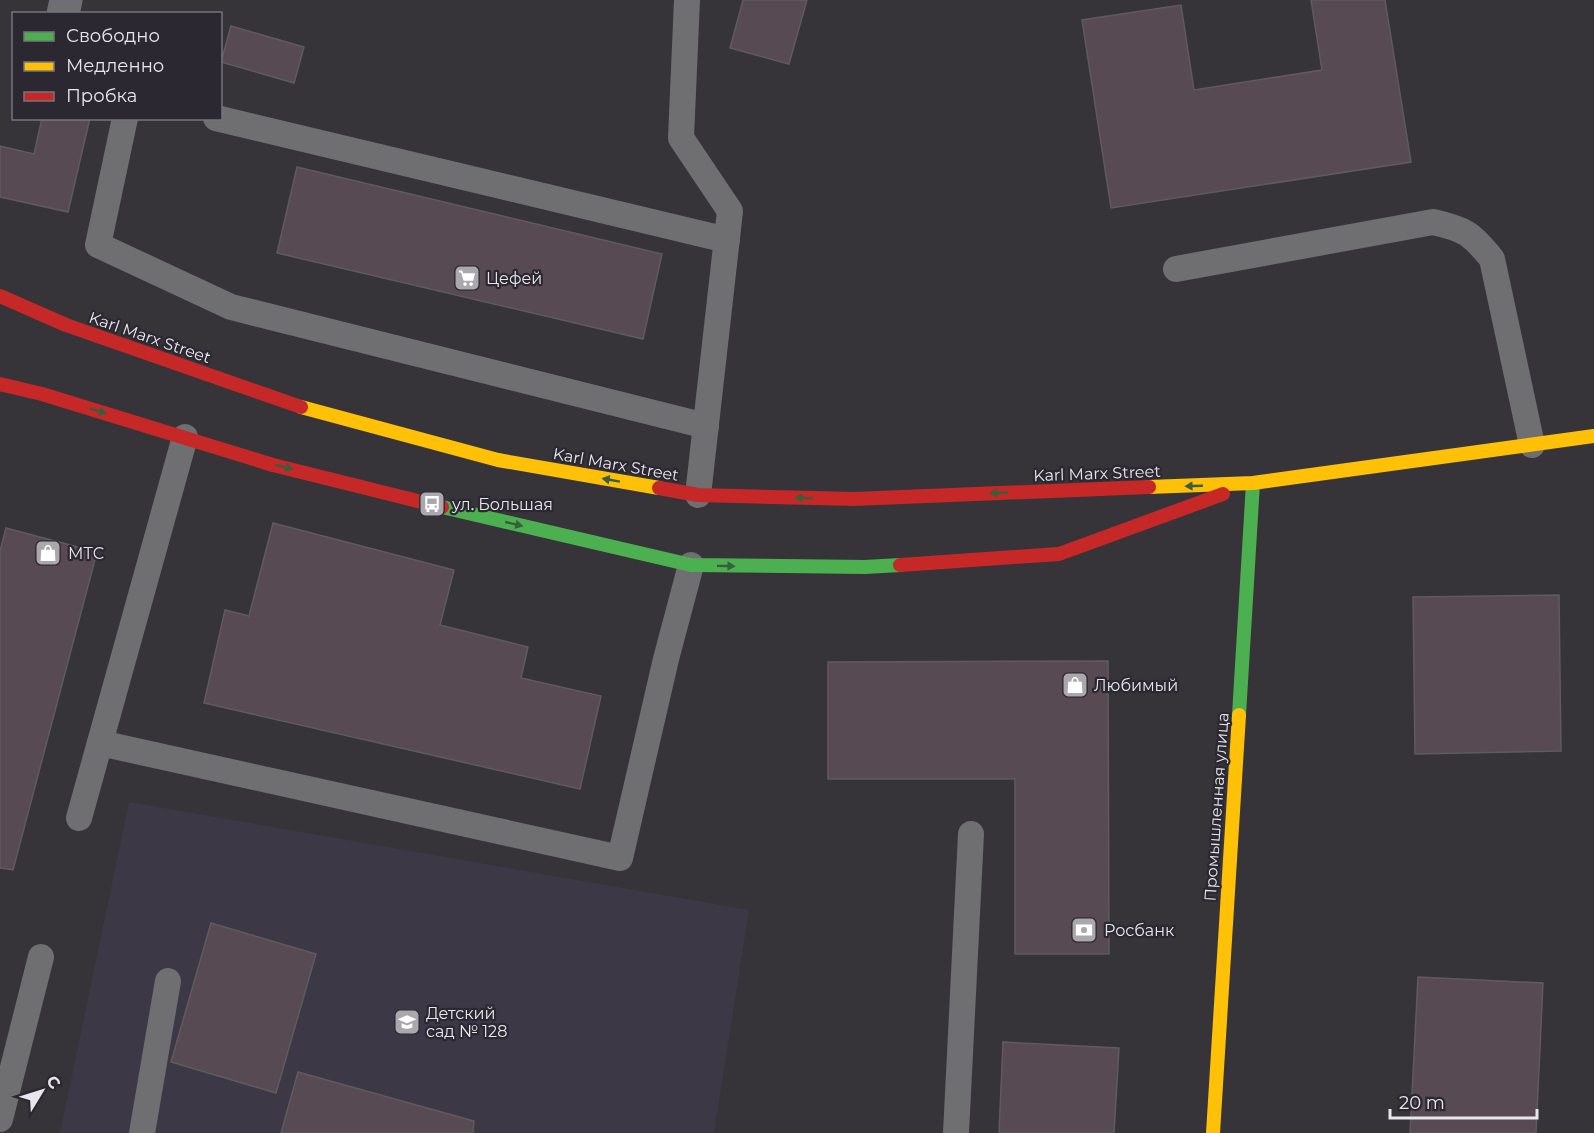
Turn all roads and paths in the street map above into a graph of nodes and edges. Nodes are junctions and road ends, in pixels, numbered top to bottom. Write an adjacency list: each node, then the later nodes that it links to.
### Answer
1 (687, 0): 4 (lane)
2 (222, 119): 4 (lane)
3 (125, 120): 10 (lane)
4 (727, 240): 10 (lane)
5 (1176, 269): 13 (lane)
6 (0, 296): 15 (main road, Karl Marx Street, one-way to 6)
7 (0, 376): 9 (main road)
8 (0, 384): 9 (main road)
9 (42, 394): 12 (main road, Karl Marx Street, one-way to 12)
10 (706, 426): 15 (lane)
11 (1594, 436): 13 (main road, Karl Marx Street)
12 (185, 437): 16 (main road, Karl Marx Street, one-way to 16); 17 (lane)
13 (1532, 445): 14 (main road, Karl Marx Street)
14 (1253, 483): 15 (main road, Karl Marx Street, one-way to 15); 16 (main road, Karl Marx Street, one-way to 14); 25 (main road, Промышленная улица)
15 (698, 495)
16 (691, 565): 17 (lane)
17 (100, 743): 18 (lane)
18 (79, 818)
19 (971, 834): 24 (lane)
20 (41, 957): 22 (lane)
21 (168, 981): 23 (lane)
22 (0, 1119)
23 (142, 1133)
24 (956, 1133)
25 (1213, 1133)

